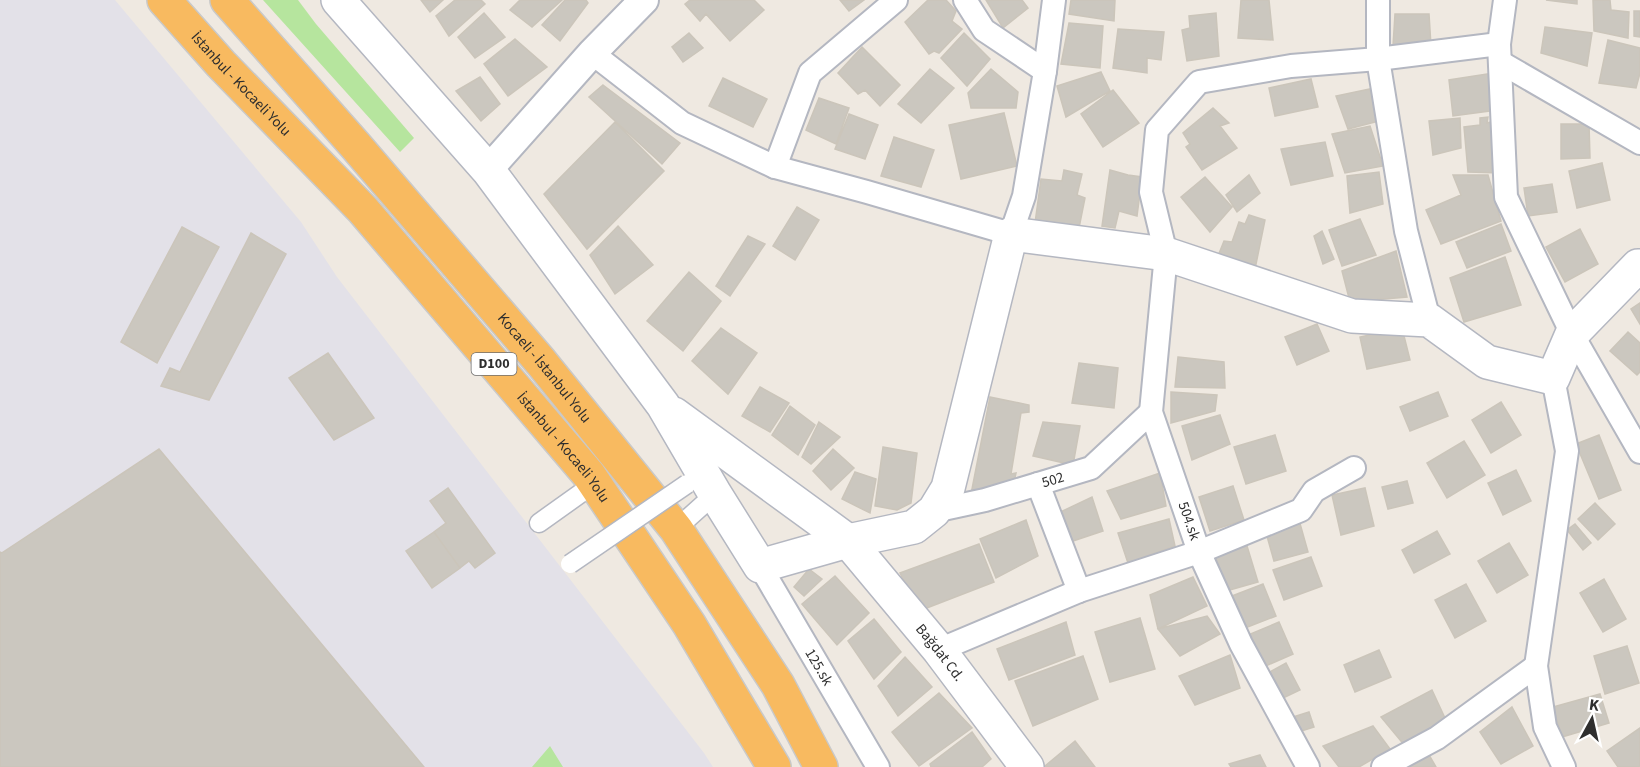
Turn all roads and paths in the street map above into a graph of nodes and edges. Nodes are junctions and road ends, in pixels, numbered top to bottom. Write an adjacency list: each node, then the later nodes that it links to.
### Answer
1 (164, 0): 27 (highway, İstanbul - Kocaeli Yolu / D100)
2 (227, 0): 32 (highway, Kocaeli - İstanbul Yolu / D100)
3 (339, 0): 16 (main road)
4 (644, 0): 10 (street)
5 (896, 0): 15 (street)
6 (965, 0): 13 (street)
7 (1054, 0): 13 (street)
8 (1378, 0): 12 (street)
9 (1505, 0): 11 (street)
10 (592, 53): 15 (street); 16 (street)
11 (1500, 53): 12 (street); 14 (street); 21 (street)
12 (1378, 59): 18 (street); 20 (street)
13 (1045, 71): 17 (street)
14 (1640, 143)
15 (775, 167): 17 (street)
16 (488, 170): 23 (main road)
17 (1011, 234): 18 (main road); 30 (main road)
18 (1167, 254): 20 (main road); 24 (street, 504.sk)
19 (1640, 266): 21 (main road)
20 (1429, 320): 22 (main road)
21 (1572, 334): 22 (main road); 25 (street)
22 (1553, 378): 39 (street)
23 (663, 405): 29 (main road); 33 (main road, Bağdat Cd.)
24 (1151, 412): 28 (street, 502); 34 (street, 504.sk)
25 (1640, 452)
26 (1354, 468): 34 (street)
27 (595, 483): 31 (street); 40 (highway, İstanbul - Kocaeli Yolu / D100)
28 (1038, 484): 30 (street, 502); 37 (street)
29 (701, 489): 32 (street); 35 (street, bridge); 36 (main road)
30 (934, 512): 33 (main road)
31 (539, 523)
32 (676, 529): 41 (highway, Kocaeli - İstanbul Yolu / D100)
33 (848, 541): 36 (main road); 38 (main road, Bağdat Cd.)
34 (1199, 552): 37 (street); 44 (street, 504.sk)
35 (570, 564)
36 (760, 566): 42 (street, 125.sk)
37 (1079, 591): 38 (street)
38 (939, 650): 43 (main road, Bağdat Cd.)
39 (1536, 666): 45 (street); 46 (street)
40 (774, 767)
41 (822, 767)
42 (878, 767)
43 (1027, 767)
44 (1308, 767)
45 (1383, 767)
46 (1564, 767)

